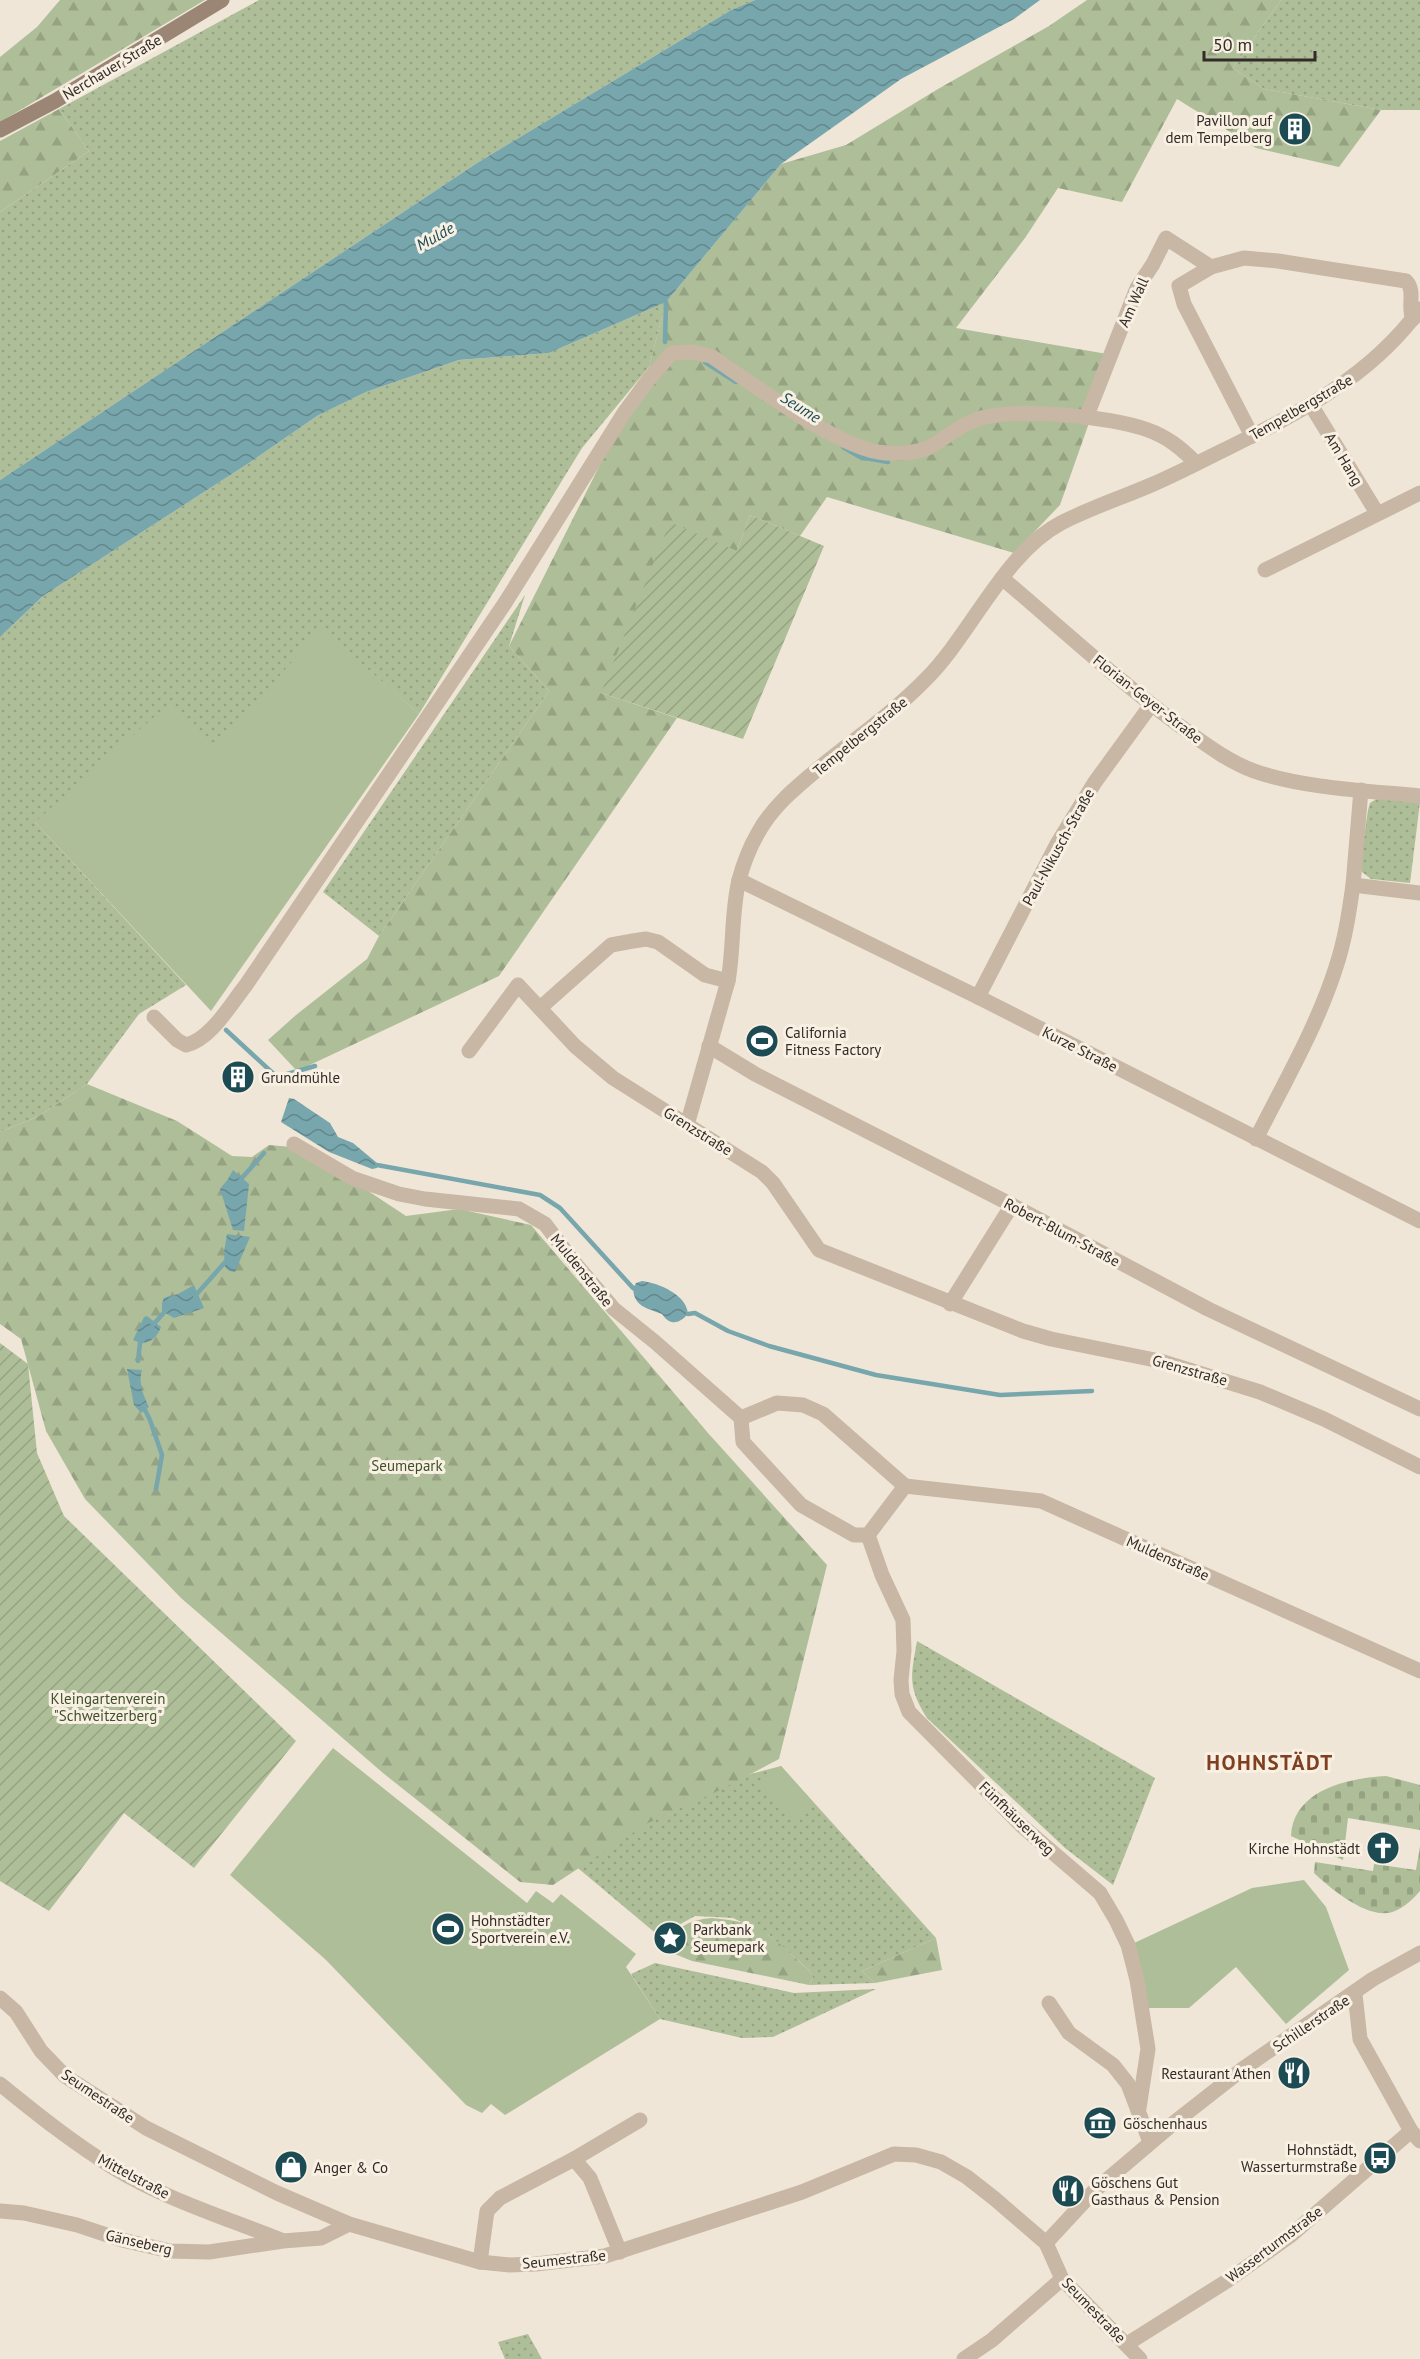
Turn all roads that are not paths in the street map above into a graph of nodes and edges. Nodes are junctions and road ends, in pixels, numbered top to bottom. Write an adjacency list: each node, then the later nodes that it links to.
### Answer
1 (222, 0): 2 (main road, Nerchauer Straße)
2 (0, 130)
3 (1211, 267): 4 (street); 6 (street, Am Wall); 7 (street)
4 (1417, 314): 5 (street, Tempelbergstraße)
5 (1311, 405): 7 (street, Tempelbergstraße); 10 (street, Am Hang)
6 (1086, 418): 8 (street); 22 (street)
7 (1252, 436): 8 (street, Tempelbergstraße)
8 (1196, 463): 12 (street, Tempelbergstraße)
9 (1420, 493): 10 (street)
10 (1377, 513): 11 (street)
11 (1265, 570)
12 (1002, 578): 13 (street, Florian-Geyer-Straße); 16 (street, Tempelbergstraße)
13 (1151, 705): 14 (street, Florian-Geyer-Straße); 20 (street, Paul-Nikusch-Straße)
14 (1360, 790): 15 (street, Florian-Geyer-Straße); 17 (street)
15 (1420, 796)
16 (739, 880): 19 (street, Tempelbergstraße); 20 (street, Kurze Straße)
17 (1353, 885): 18 (street); 26 (street)
18 (1420, 893)
19 (728, 981): 21 (street); 23 (street, Tempelbergstraße)
20 (978, 997): 26 (street, Kurze Straße)
21 (540, 1008): 24 (street, Grenzstraße); 25 (street, Grenzstraße)
22 (154, 1017)
23 (709, 1046): 25 (street, Tempelbergstraße); 28 (street, Robert-Blum-Straße)
24 (469, 1051)
25 (687, 1125): 30 (street, Grenzstraße)
26 (1256, 1139): 29 (street, Kurze Straße)
27 (294, 1144): 32 (street, Muldenstraße)
28 (1012, 1205): 30 (street); 31 (street, Robert-Blum-Straße)
29 (1420, 1221)
30 (950, 1304): 33 (street, Grenzstraße)
31 (1420, 1409)
32 (741, 1418): 34 (street); 35 (street)
33 (1420, 1467)
34 (905, 1486): 35 (street); 36 (street, Muldenstraße)
35 (868, 1535): 42 (street, Fünfhäuserweg)
36 (1420, 1671)
37 (1420, 1953): 38 (street, Schillerstraße)
38 (1355, 1994): 44 (street, Wasserturmstraße); 45 (street, Schillerstraße)
39 (0, 1998): 48 (street, Seumestraße)
40 (1049, 2003): 42 (street, Fünfhäuserweg)
41 (0, 2084): 49 (street, Mittelstraße)
42 (1139, 2108): 45 (street, Fünfhäuserweg)
43 (640, 2120): 46 (street)
44 (1416, 2136): 54 (street, Wasserturmstraße)
45 (1150, 2142): 50 (street, Schillerstraße)
46 (574, 2159): 51 (street); 52 (street)
47 (0, 2211): 49 (street, Gänseberg)
48 (349, 2224): 49 (street, Gänseberg); 52 (street, Seumestraße)
49 (283, 2241)
50 (1046, 2243): 51 (street, Seumestraße); 53 (street, Seumestraße)
51 (621, 2252): 52 (street, Seumestraße)
52 (480, 2262)
53 (1062, 2279): 54 (street, Seumestraße); 55 (street)
54 (1127, 2344): 56 (street, Seumestraße)
55 (964, 2359)
56 (1140, 2359)

